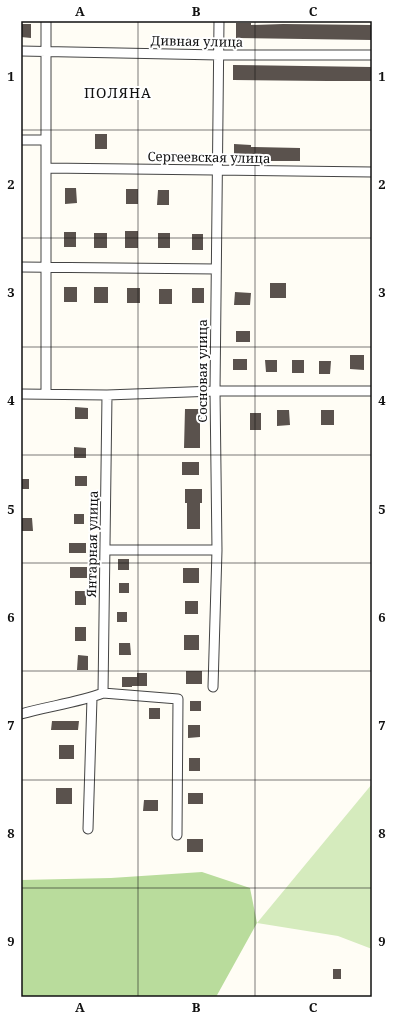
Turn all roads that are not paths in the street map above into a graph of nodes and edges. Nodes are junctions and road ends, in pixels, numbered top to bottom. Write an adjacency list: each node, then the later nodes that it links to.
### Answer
1 (46, 21): 4 (street)
2 (219, 21): 5 (street, Сосновая улица)
3 (21, 51): 4 (street, Дивная улица)
4 (46, 52): 5 (street, Дивная улица); 8 (street)
5 (218, 55): 6 (street, Дивная улица); 10 (street, Сосновая улица)
6 (372, 55)
7 (21, 140): 8 (street)
8 (46, 140): 9 (street)
9 (46, 168): 10 (street, Сергеевская улица); 13 (street)
10 (217, 170): 11 (street, Сергеевская улица); 14 (street, Сосновая улица)
11 (372, 172)
12 (21, 267): 13 (street)
13 (46, 267): 14 (street); 18 (street)
14 (216, 269): 15 (street, Сосновая улица)
15 (215, 391): 16 (street); 19 (street); 21 (street, Сосновая улица)
16 (372, 391)
17 (21, 394): 18 (street)
18 (46, 394): 19 (street)
19 (107, 395): 20 (street, Янтарная улица)
20 (105, 550): 21 (street); 23 (street, Янтарная улица)
21 (217, 550): 22 (street, Сосновая улица)
22 (213, 687)
23 (103, 694): 24 (street); 27 (street)
24 (92, 698): 25 (street); 26 (street)
25 (21, 714)
26 (88, 829)
27 (177, 835)

